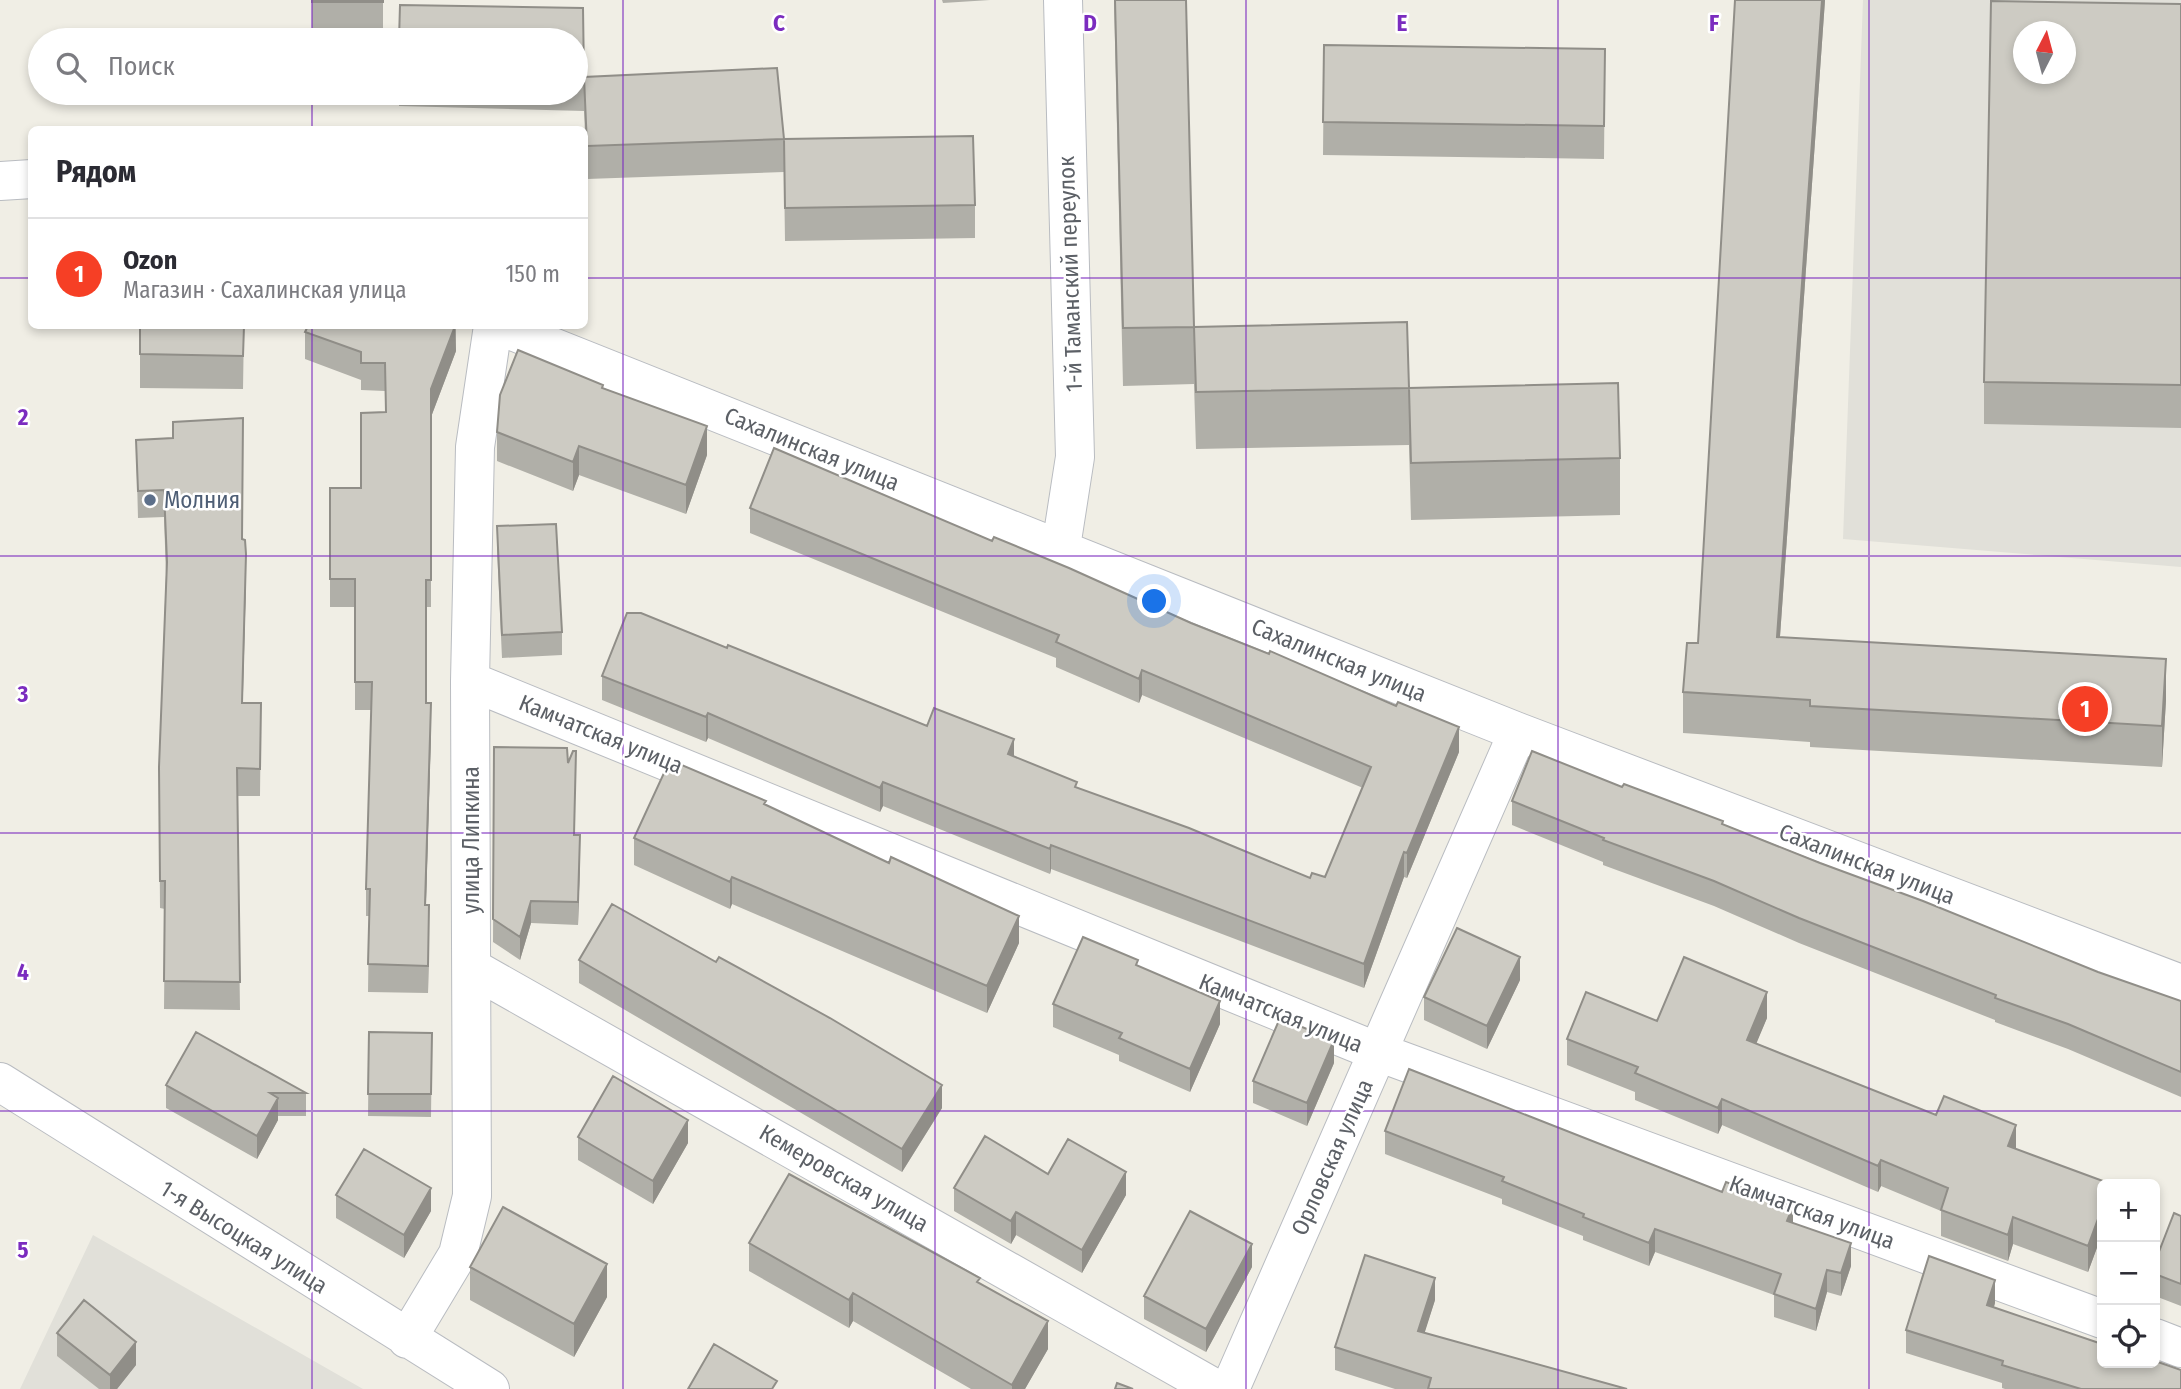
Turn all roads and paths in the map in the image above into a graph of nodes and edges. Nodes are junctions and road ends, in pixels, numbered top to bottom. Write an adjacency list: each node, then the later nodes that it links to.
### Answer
1 (1063, 0): 6 (street, 1-й Таманский переулок)
2 (28, 179): 3 (street)
3 (0, 181)
4 (493, 329): 7 (street, улица Липкина)
5 (508, 329): 6 (street, Сахалинская улица)
6 (1061, 547): 8 (street, Сахалинская улица)
7 (470, 681): 9 (street, улица Липкина); 11 (street, Камчатская улица)
8 (1518, 732): 10 (street, Сахалинская улица); 11 (street, Орловская улица)
9 (472, 968): 14 (street, улица Липкина); 18 (street, Кемеровская улица)
10 (2181, 984)
11 (1378, 1052): 13 (street, Камчатская улица); 19 (street, Орловская улица)
12 (0, 1082): 14 (street, 1-я Высоцкая улица)
13 (2097, 1317)
14 (407, 1339): 17 (street, 1-я Высоцкая улица)
15 (2160, 1340): 16 (street)
16 (2181, 1348)
17 (490, 1389)
18 (1216, 1389)
19 (1230, 1389)

